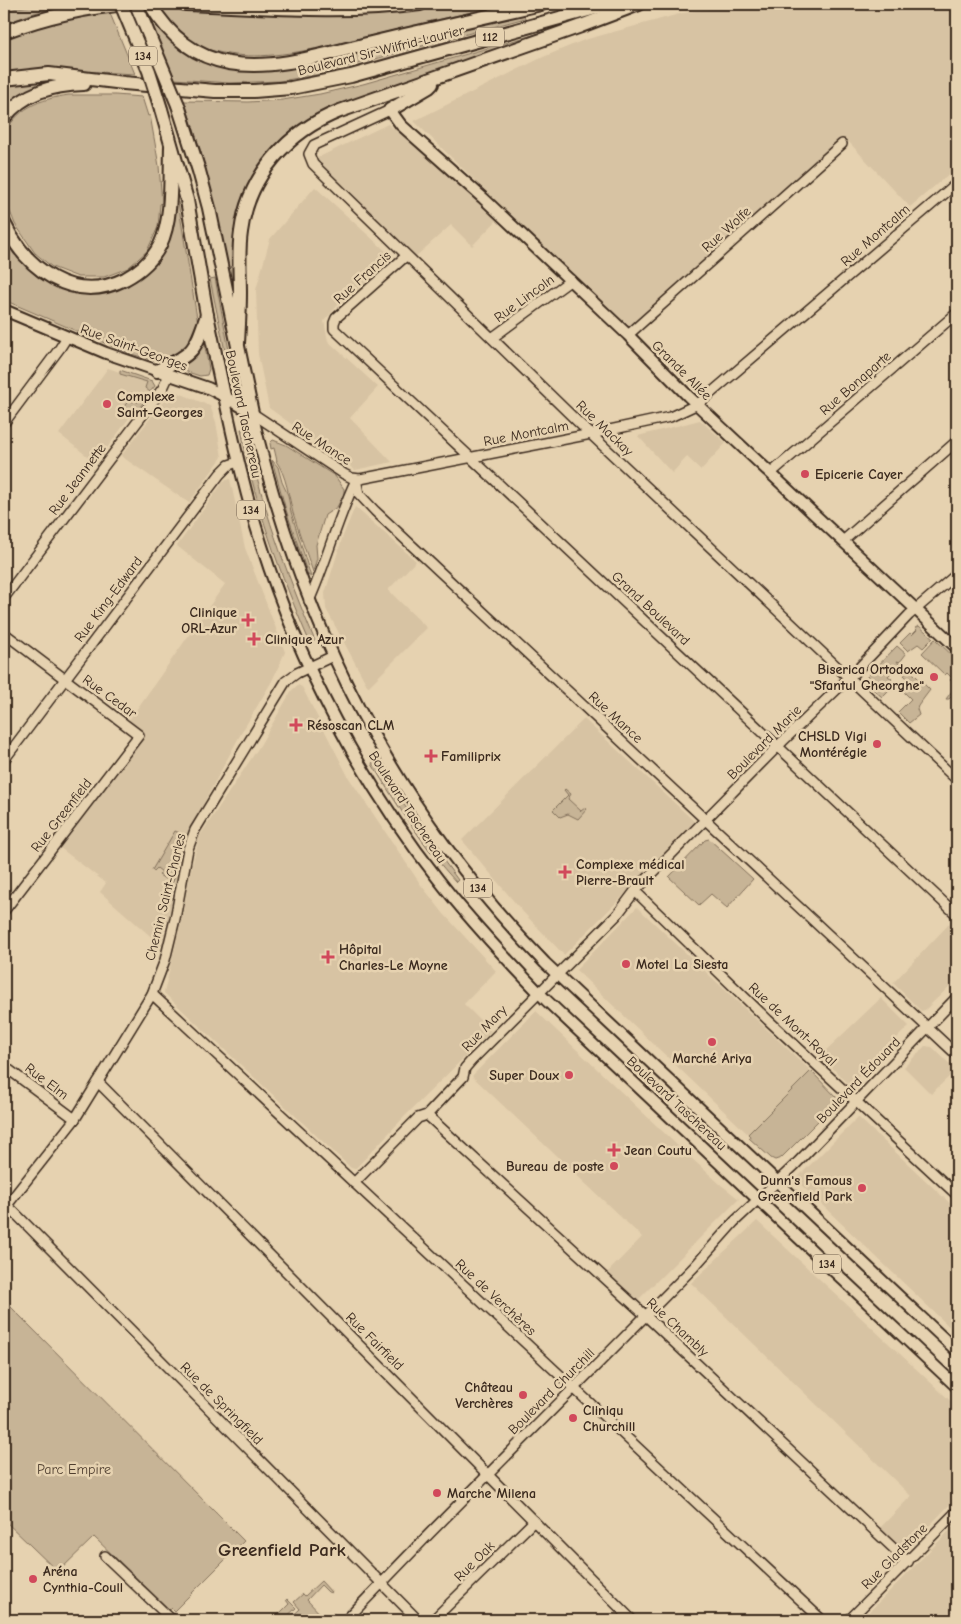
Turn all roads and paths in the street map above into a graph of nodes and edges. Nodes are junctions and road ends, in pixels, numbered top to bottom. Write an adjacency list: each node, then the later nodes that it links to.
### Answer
1 (121, 4): 16 (highway, Boulevard Taschereau / 134, bridge)
2 (134, 4): 9 (highway); 28 (highway, Boulevard Taschereau / 134, bridge)
3 (150, 4): 6 (highway)
4 (186, 4): 5 (highway)
5 (420, 4)
6 (541, 4)
7 (610, 4): 12 (highway, Boulevard Sir-Wilfrid-Laurier / 112)
8 (639, 4): 10 (highway)
9 (4, 32)
10 (437, 78): 13 (highway); 28 (highway)
11 (4, 79): 12 (highway)
12 (124, 83): 14 (highway)
13 (390, 110): 19 (street, Rue Mackay); 20 (main road, Grande Allée)
14 (4, 118)
15 (842, 144): 25 (street, Rue Wolfe)
16 (171, 147): 18 (highway); 23 (highway, Boulevard Taschereau / 134)
17 (957, 183): 31 (street, Rue Montcalm)
18 (4, 223)
19 (406, 256): 24 (street, Rue Francis); 27 (street, Rue Mackay)
20 (571, 280): 25 (main road, Grande Allée); 27 (street, Rue Lincoln)
21 (4, 310): 26 (main road, Rue Saint-Georges)
22 (957, 313): 38 (street, Rue Bonaparte)
23 (208, 315): 29 (highway); 30 (highway, Boulevard Taschereau / 134)
24 (336, 318): 36 (street, Grand Boulevard)
25 (628, 334): 31 (main road, Grande Allée)
26 (67, 337): 29 (main road, Rue Saint-Georges); 33 (street)
27 (492, 338): 34 (street, Rue Mackay)
28 (238, 342): 32 (highway, Boulevard Taschereau / 134)
29 (163, 373): 30 (main road, Rue Saint-Georges); 42 (street, Rue Jeannette)
30 (224, 396): 32 (main road, Rue Saint-Georges); 37 (main road, Boulevard Taschereau / 134)
31 (698, 404): 34 (street, Rue Montcalm); 38 (main road, Grande Allée)
32 (252, 413): 39 (street, Rue Mance); 43 (main road, Boulevard Taschereau / 134)
33 (4, 423)
34 (591, 434): 36 (street, Rue Montcalm); 49 (street, Rue Mackay)
35 (957, 441): 40 (street)
36 (471, 458): 39 (street, Rue Montcalm); 52 (street, Grand Boulevard)
37 (238, 462): 48 (main road, Boulevard Taschereau / 134); 50 (street, Rue King-Edward)
38 (771, 473): 40 (main road, Grande Allée)
39 (356, 479): 43 (street); 55 (street, Rue Mance)
40 (843, 541): 44 (main road, Grande Allée)
41 (957, 574): 44 (street, Boulevard Marie)
42 (4, 598)
43 (309, 600): 47 (main road, Boulevard Taschereau / 134)
44 (916, 609): 46 (main road, Grande Allée); 49 (street, Boulevard Marie)
45 (4, 633): 50 (street, Rue Cedar)
46 (957, 648)
47 (333, 656): 48 (street, Chemin Saint-Charles); 59 (main road, Boulevard Taschereau / 134)
48 (310, 667): 60 (main road, Boulevard Taschereau / 134); 61 (street, Chemin Saint-Charles)
49 (849, 678): 52 (street, Boulevard Marie); 54 (street, Rue Mackay)
50 (64, 679): 51 (street, Rue Cedar); 53 (street, Rue King-Edward)
51 (139, 735): 57 (street, Rue Greenfield)
52 (778, 747): 55 (street, Boulevard Marie); 58 (street, Grand Boulevard)
53 (4, 760)
54 (957, 780)
55 (706, 821): 56 (street, Boulevard Marie); 63 (street, Rue Mance)
56 (636, 891): 59 (street, Rue Mary); 67 (street, Rue de Mont-Royal)
57 (4, 911)
58 (957, 915)
59 (557, 975): 60 (street, Rue Mary); 70 (main road, Boulevard Taschereau / 134)
60 (539, 993): 68 (street, Rue Mary); 73 (main road, Boulevard Taschereau / 134)
61 (152, 994): 66 (street, Chemin Saint-Charles); 71 (street, Rue de Verchères)
62 (957, 997): 63 (street, Boulevard Édouard)
63 (928, 1026): 64 (street, Rue Mance); 67 (street, Boulevard Édouard)
64 (957, 1054)
65 (4, 1066): 69 (street, Rue Elm)
66 (98, 1082): 69 (street, Chemin Saint-Charles); 79 (street, Rue Fairfield)
67 (855, 1102): 70 (street, Boulevard Édouard); 72 (street, Rue de Mont-Royal)
68 (427, 1115): 71 (street, Rue Mary); 75 (street, Rue Chambly)
69 (75, 1119): 74 (street, Chemin Saint-Charles)
70 (777, 1182): 73 (street, Boulevard Churchill); 76 (main road, Boulevard Taschereau / 134)
71 (354, 1183): 78 (street, Rue de Verchères)
72 (957, 1195)
73 (758, 1199): 75 (street, Boulevard Churchill); 77 (main road, Boulevard Taschereau / 134)
74 (6, 1207): 84 (street, Rue de Springfield)
75 (646, 1315): 78 (street, Boulevard Churchill); 83 (street, Rue Chambly)
76 (957, 1351)
77 (957, 1386)
78 (573, 1388): 79 (street, Boulevard Churchill); 90 (street, Rue de Verchères)
79 (488, 1474): 81 (street, Rue Fairfield); 84 (street, Boulevard Churchill)
80 (957, 1511): 83 (street, Rue Gladstone)
81 (534, 1521): 88 (street, Rue Oak); 89 (street, Rue Fairfield)
82 (105, 1556): 85 (street)
83 (908, 1562): 91 (street, Rue Gladstone)
84 (382, 1584): 86 (street, Boulevard Churchill); 87 (street, Rue de Springfield)
85 (172, 1620)
86 (346, 1620)
87 (418, 1620)
88 (433, 1620)
89 (632, 1620)
90 (822, 1620)
91 (849, 1620)

